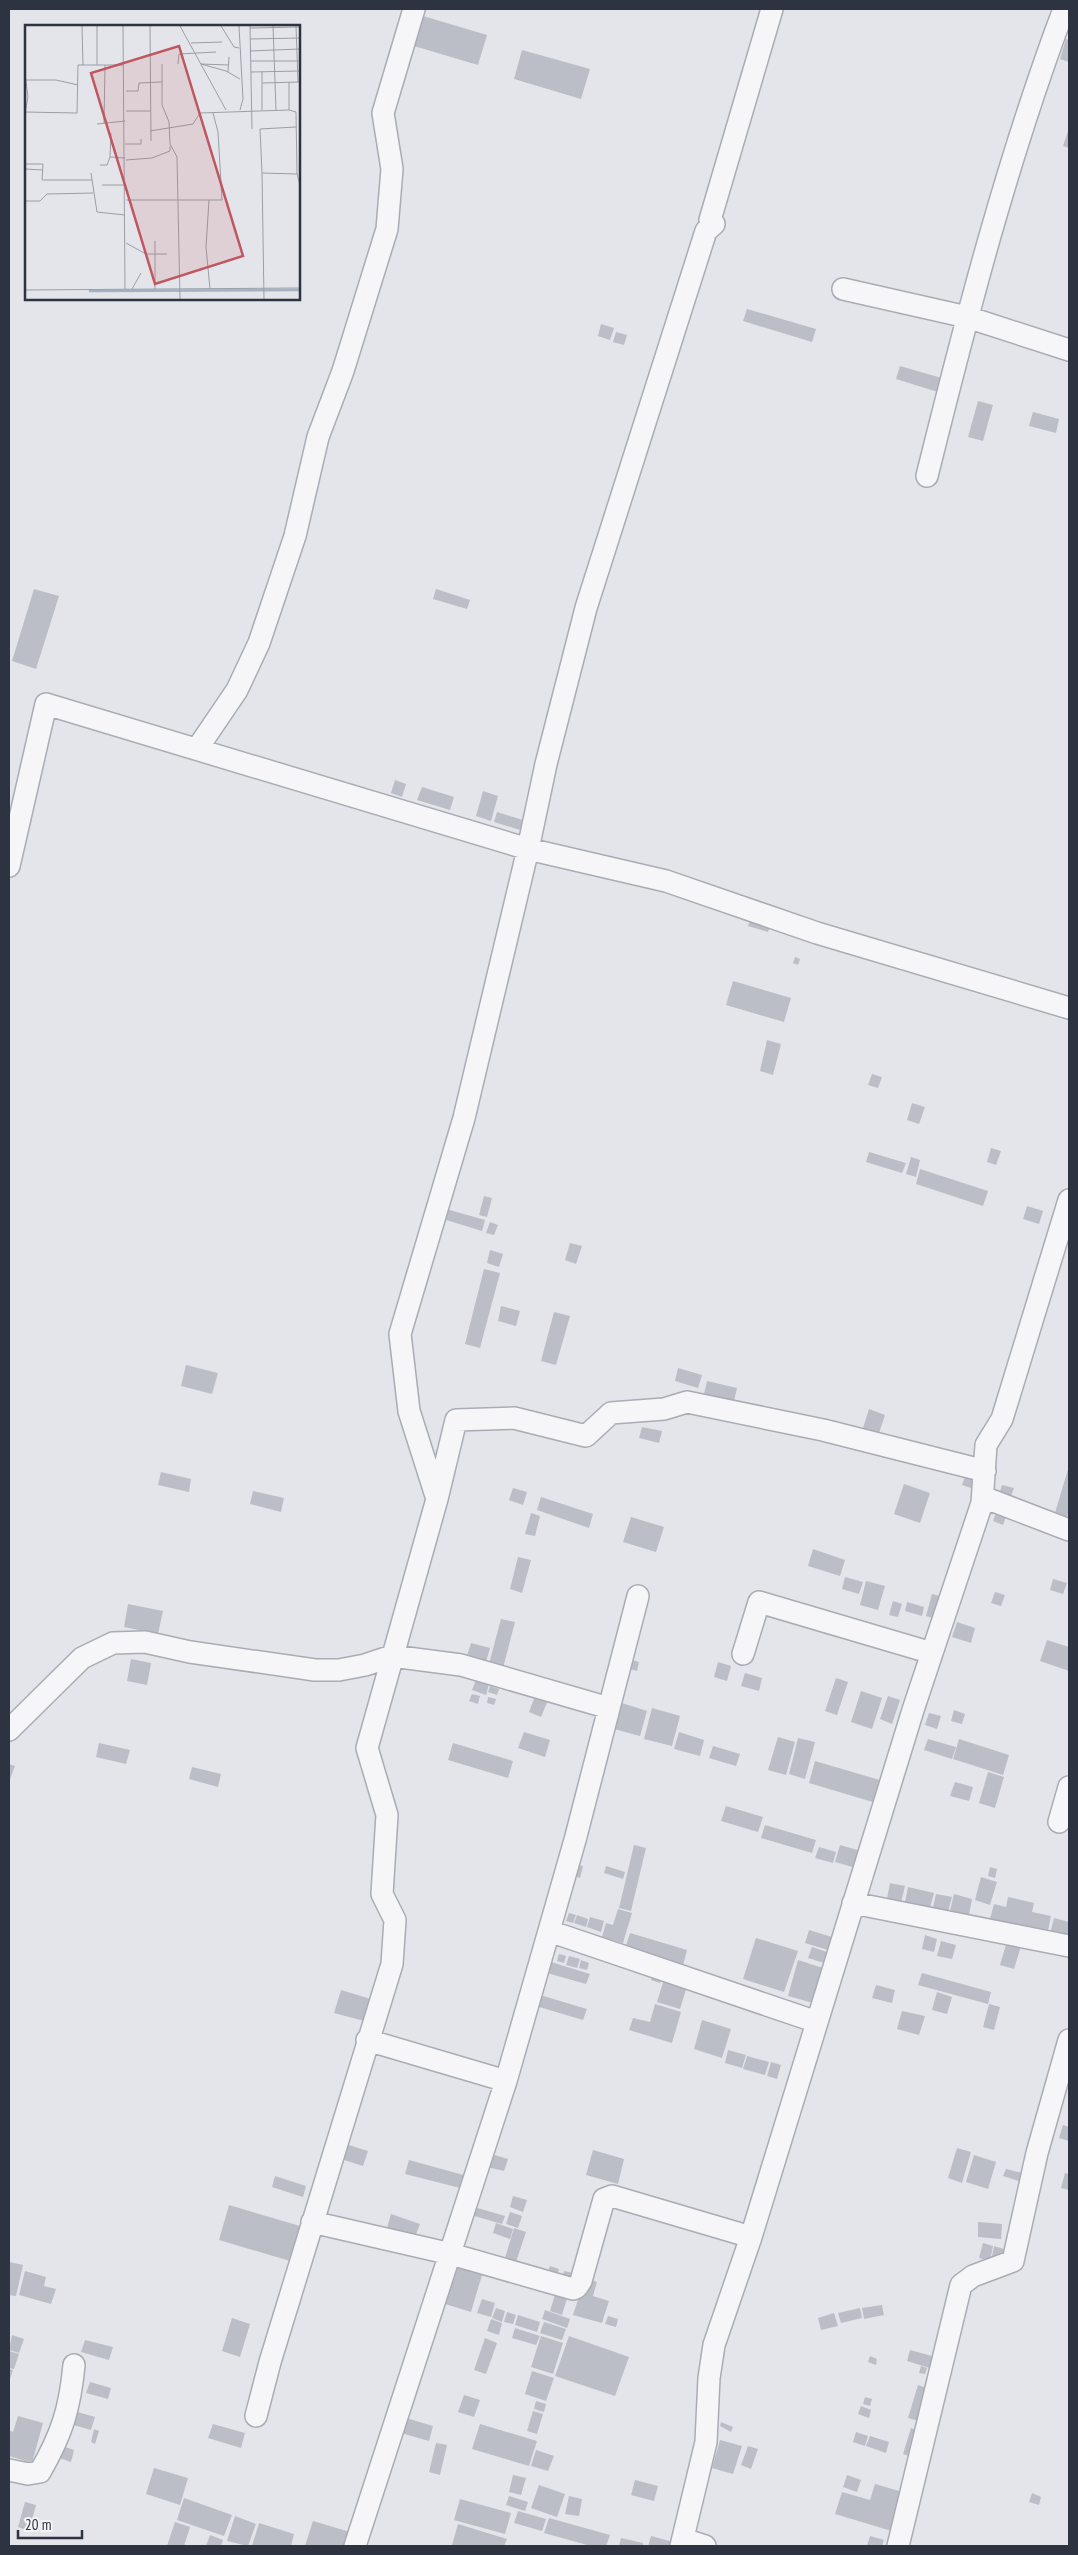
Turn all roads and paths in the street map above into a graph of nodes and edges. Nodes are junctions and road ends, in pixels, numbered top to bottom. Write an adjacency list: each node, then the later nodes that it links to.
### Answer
1 (414, 9): 8 (street)
2 (772, 9): 9 (street)
3 (1064, 9): 5 (street)
4 (843, 289): 5 (street)
5 (967, 317): 6 (street); 7 (street)
6 (1069, 350)
7 (927, 476)
8 (197, 749): 9 (street); 10 (street)
9 (528, 849): 11 (street); 15 (street)
10 (9, 866)
11 (1069, 1008)
12 (1069, 1200): 13 (street)
13 (985, 1471): 14 (street); 15 (street)
14 (983, 1497): 16 (street); 18 (street)
15 (437, 1499): 20 (street)
16 (1069, 1530)
17 (638, 1596): 21 (street)
18 (932, 1653): 19 (street); 25 (street)
19 (743, 1654)
20 (392, 1656): 21 (street); 22 (street); 29 (street)
21 (609, 1708): 26 (street)
22 (9, 1730)
23 (1069, 1787): 24 (street)
24 (1059, 1822)
25 (853, 1903): 27 (street); 28 (street)
26 (549, 1931): 28 (street); 31 (street)
27 (1069, 1946)
28 (816, 2022): 33 (street)
29 (367, 2040): 31 (street); 32 (street)
30 (1069, 2040): 41 (street)
31 (506, 2080): 34 (street)
32 (312, 2222): 34 (street); 36 (street)
33 (750, 2236): 34 (street); 38 (street)
34 (451, 2254): 39 (street)
35 (74, 2365): 37 (street)
36 (256, 2416)
37 (9, 2470)
38 (682, 2543): 40 (street)
39 (355, 2546)
40 (705, 2546)
41 (898, 2546)

